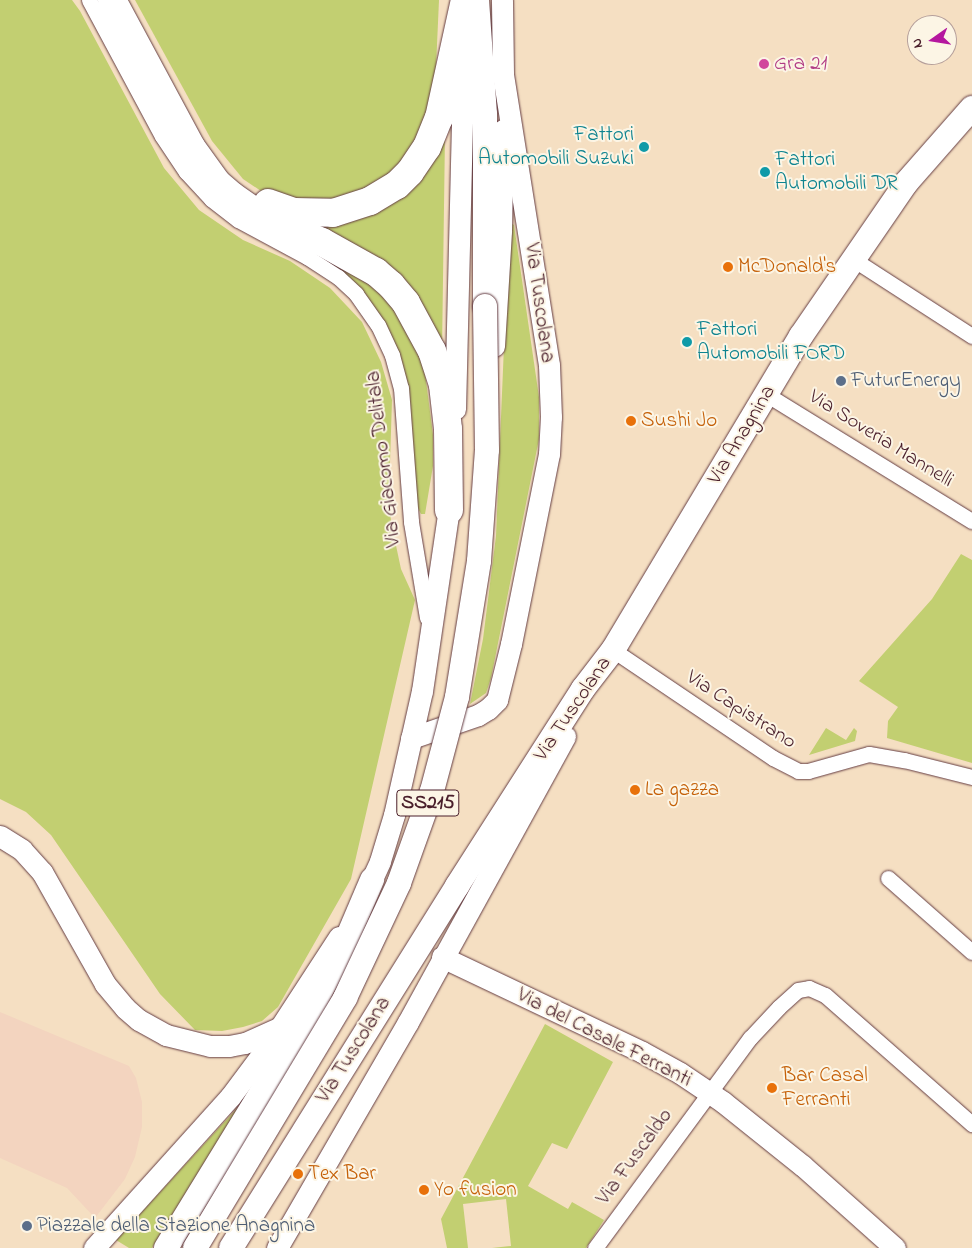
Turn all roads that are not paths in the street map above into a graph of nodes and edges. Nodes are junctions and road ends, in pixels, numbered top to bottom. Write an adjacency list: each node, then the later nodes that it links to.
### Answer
1 (89, 0): 16 (street, Via Giacomo Delitala)
2 (112, 0): 14 (highway)
3 (132, 0): 4 (highway)
4 (465, 0)
5 (469, 0): 14 (main road)
6 (477, 0): 13 (main road, Via Tuscolana / SS215, bridge)
7 (502, 0): 8 (main road, Via Tuscolana)
8 (503, 74): 13 (main road); 18 (main road, Via Tuscolana)
9 (972, 108): 10 (main road, Via Anagnina)
10 (853, 259): 11 (street); 12 (main road, Via Anagnina)
11 (972, 336)
12 (766, 394): 15 (street, Via Soveria Mannelli); 17 (main road, Via Anagnina)
13 (488, 405): 30 (main road, Via Tuscolana / SS215, bridge)
14 (450, 510): 16 (main road)
15 (972, 521)
16 (430, 648): 18 (main road)
17 (613, 650): 19 (street, Via Capistrano); 24 (main road, Via Tuscolana); 31 (main road, Via Tuscolana)
18 (412, 738): 22 (main road)
19 (972, 777)
20 (0, 836): 25 (main road)
21 (888, 878): 23 (street)
22 (372, 880): 25 (main road)
23 (972, 952)
24 (442, 957): 26 (main road, Via del Casale Ferranti); 32 (main road, Via Tuscolana)
25 (292, 1025): 28 (main road); 29 (main road)
26 (708, 1092): 27 (street, Via Fuscaldo); 33 (street, Via Fuscaldo); 34 (main road, Via del Casale Ferranti)
27 (972, 1124)
28 (94, 1248)
29 (166, 1248)
30 (195, 1248)
31 (231, 1248)
32 (277, 1248)
33 (596, 1248)
34 (895, 1248)

